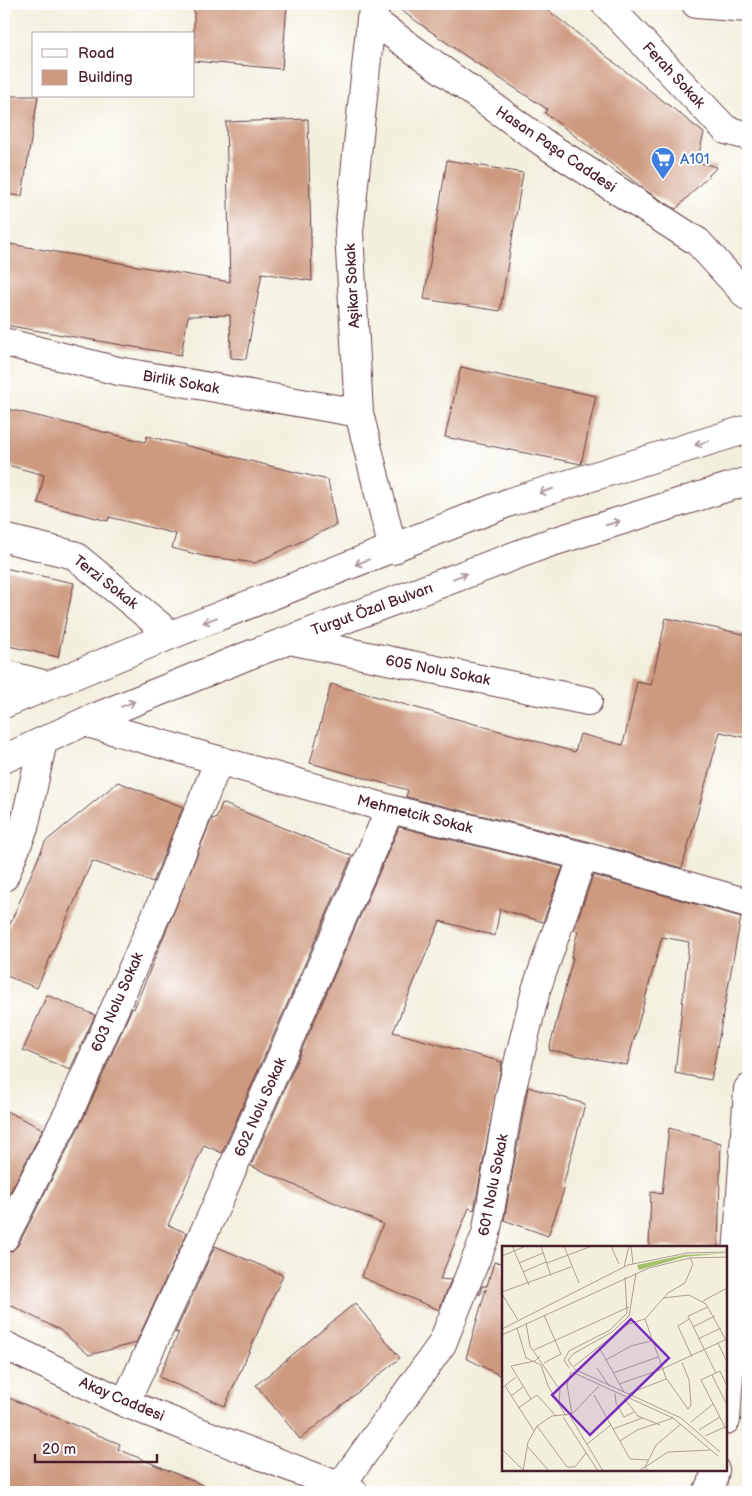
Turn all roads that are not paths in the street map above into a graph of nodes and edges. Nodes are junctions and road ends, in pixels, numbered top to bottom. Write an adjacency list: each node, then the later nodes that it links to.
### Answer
1 (606, 4): 5 (street, Ferah Sokak)
2 (696, 4): 3 (street)
3 (748, 8)
4 (373, 11): 6 (street, Hasan Paşa Caddesi); 8 (street, Aşikar Sokak)
5 (748, 136)
6 (748, 296)
7 (4, 342): 8 (street, Birlik Sokak)
8 (359, 413): 12 (street, Aşikar Sokak)
9 (748, 428): 12 (street, one-way to 12)
10 (748, 481): 14 (street, Turgut Özal Bulvarı, one-way to 10)
11 (4, 538): 13 (street, Terzi Sokak)
12 (393, 550): 13 (street, one-way to 13)
13 (171, 635): 16 (street)
14 (289, 640): 17 (street, 605 Nolu Sokak); 19 (street, Turgut Özal Bulvarı, one-way to 14)
15 (4, 674): 16 (street)
16 (47, 685): 18 (street)
17 (588, 700)
18 (4, 704)
19 (84, 722): 20 (street, Turgut Özal Bulvarı); 22 (street, Mehmetcik Sokak)
20 (42, 741): 21 (street, Turgut Özal Bulvarı); 25 (street)
21 (4, 759)
22 (219, 760): 23 (street, Mehmetcik Sokak); 28 (street, 603 Nolu Sokak)
23 (390, 809): 24 (street, Mehmetcik Sokak); 30 (street, 602 Nolu Sokak)
24 (583, 856): 26 (street, Mehmetcik Sokak); 33 (street, 601 Nolu Sokak)
25 (4, 876)
26 (748, 903)
27 (748, 1089): 31 (street)
28 (4, 1238)
29 (4, 1345): 30 (street, Akay Caddesi)
30 (125, 1403): 33 (street, Akay Caddesi)
31 (727, 1405)
32 (716, 1471): 34 (street)
33 (347, 1489)
34 (707, 1492)

